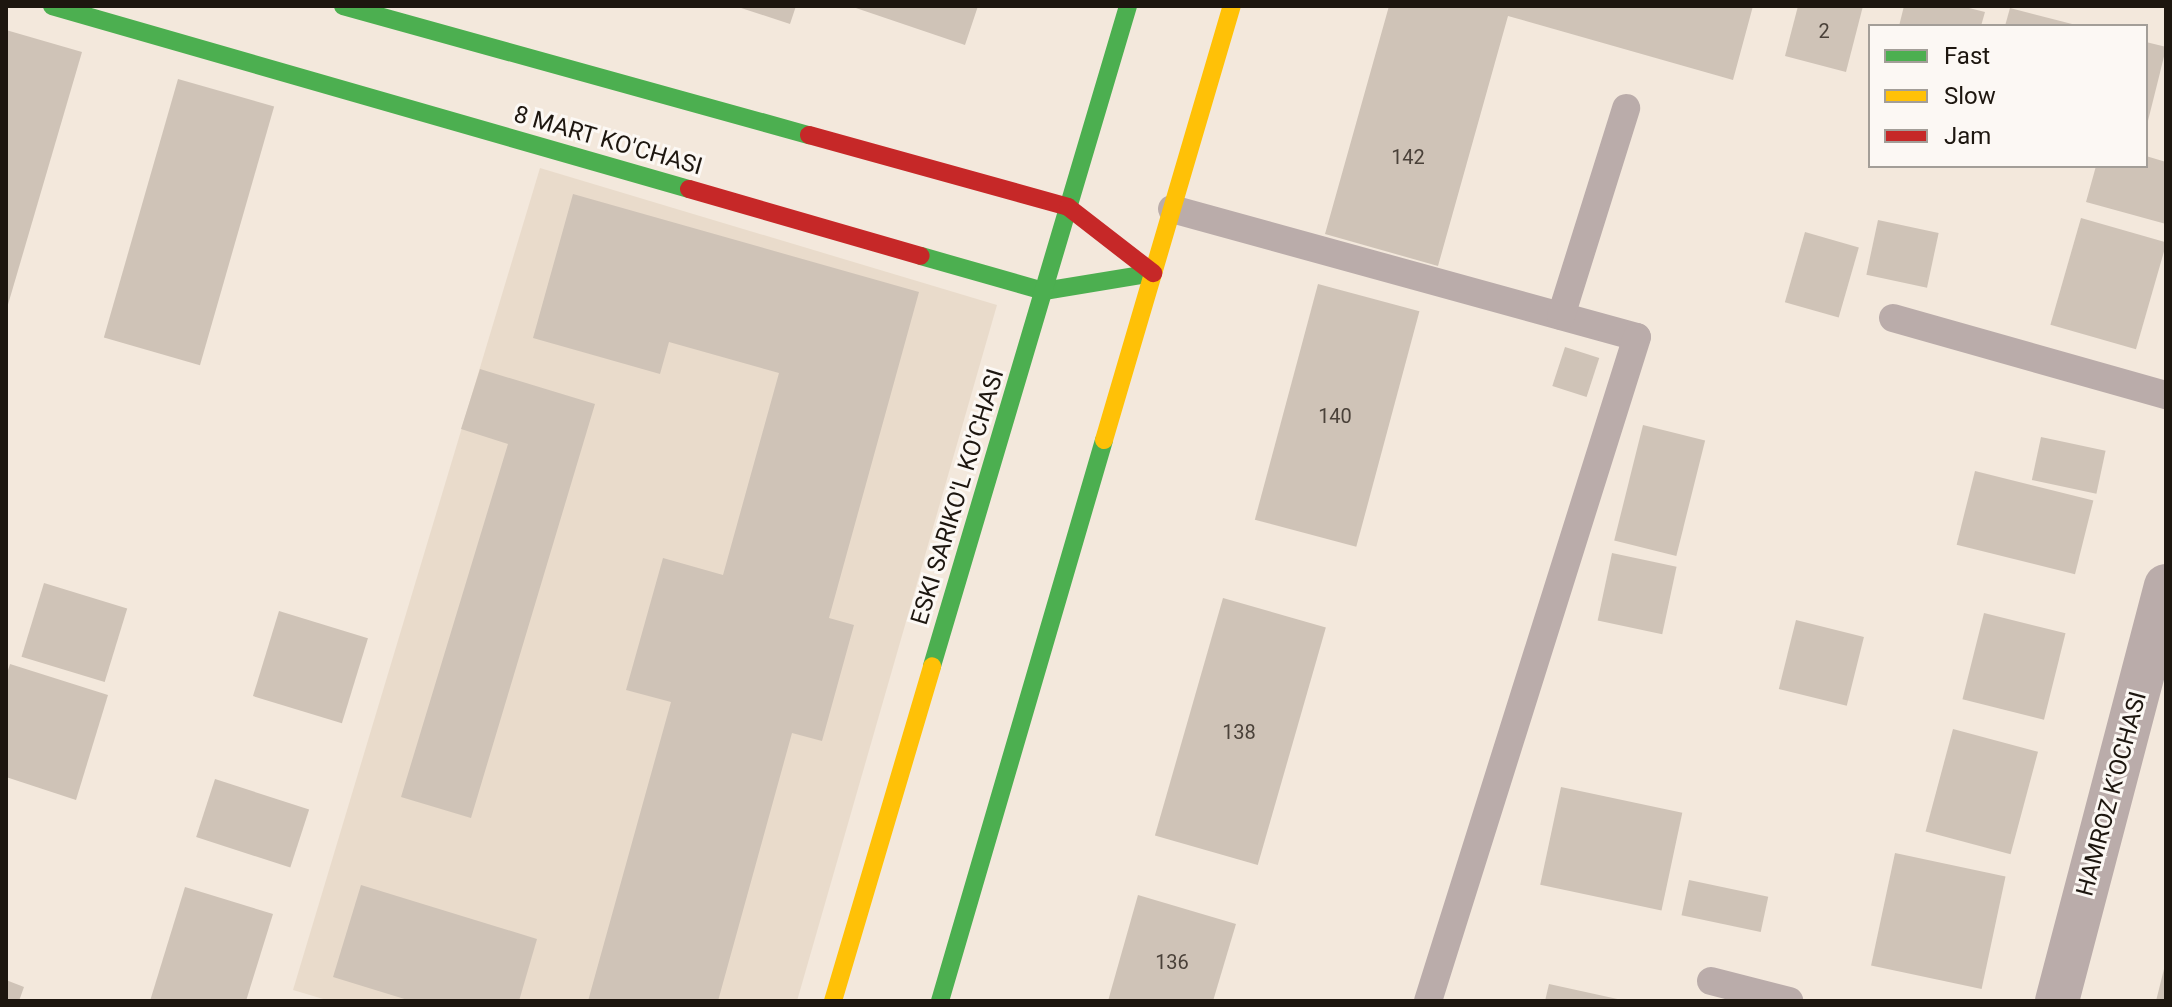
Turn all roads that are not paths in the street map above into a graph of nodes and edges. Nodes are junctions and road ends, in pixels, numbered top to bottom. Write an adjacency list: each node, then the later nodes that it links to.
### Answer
1 (52, 6): 9 (main road, 8 MART KO'CHASI)
2 (343, 6): 6 (main road)
3 (1128, 6): 6 (main road, ESKI SARIKO'L KO'CHASI)
4 (1232, 6): 7 (main road)
5 (1626, 108): 10 (lane)
6 (1068, 207): 8 (main road); 9 (main road, ESKI SARIKO'L KO'CHASI)
7 (1172, 209): 8 (main road); 10 (lane)
8 (1153, 273): 9 (main road, 8 MART KO'CHASI); 16 (main road)
9 (1044, 291): 15 (main road, ESKI SARIKO'L KO'CHASI)
10 (1561, 316): 17 (lane)
11 (1893, 318): 12 (lane)
12 (2166, 395)
13 (2166, 586): 19 (street, HAMROZ K'OCHASI)
14 (1711, 981): 18 (lane)
15 (833, 1001)
16 (940, 1001)
17 (1428, 1001)
18 (1789, 1001)
19 (2057, 1001)

